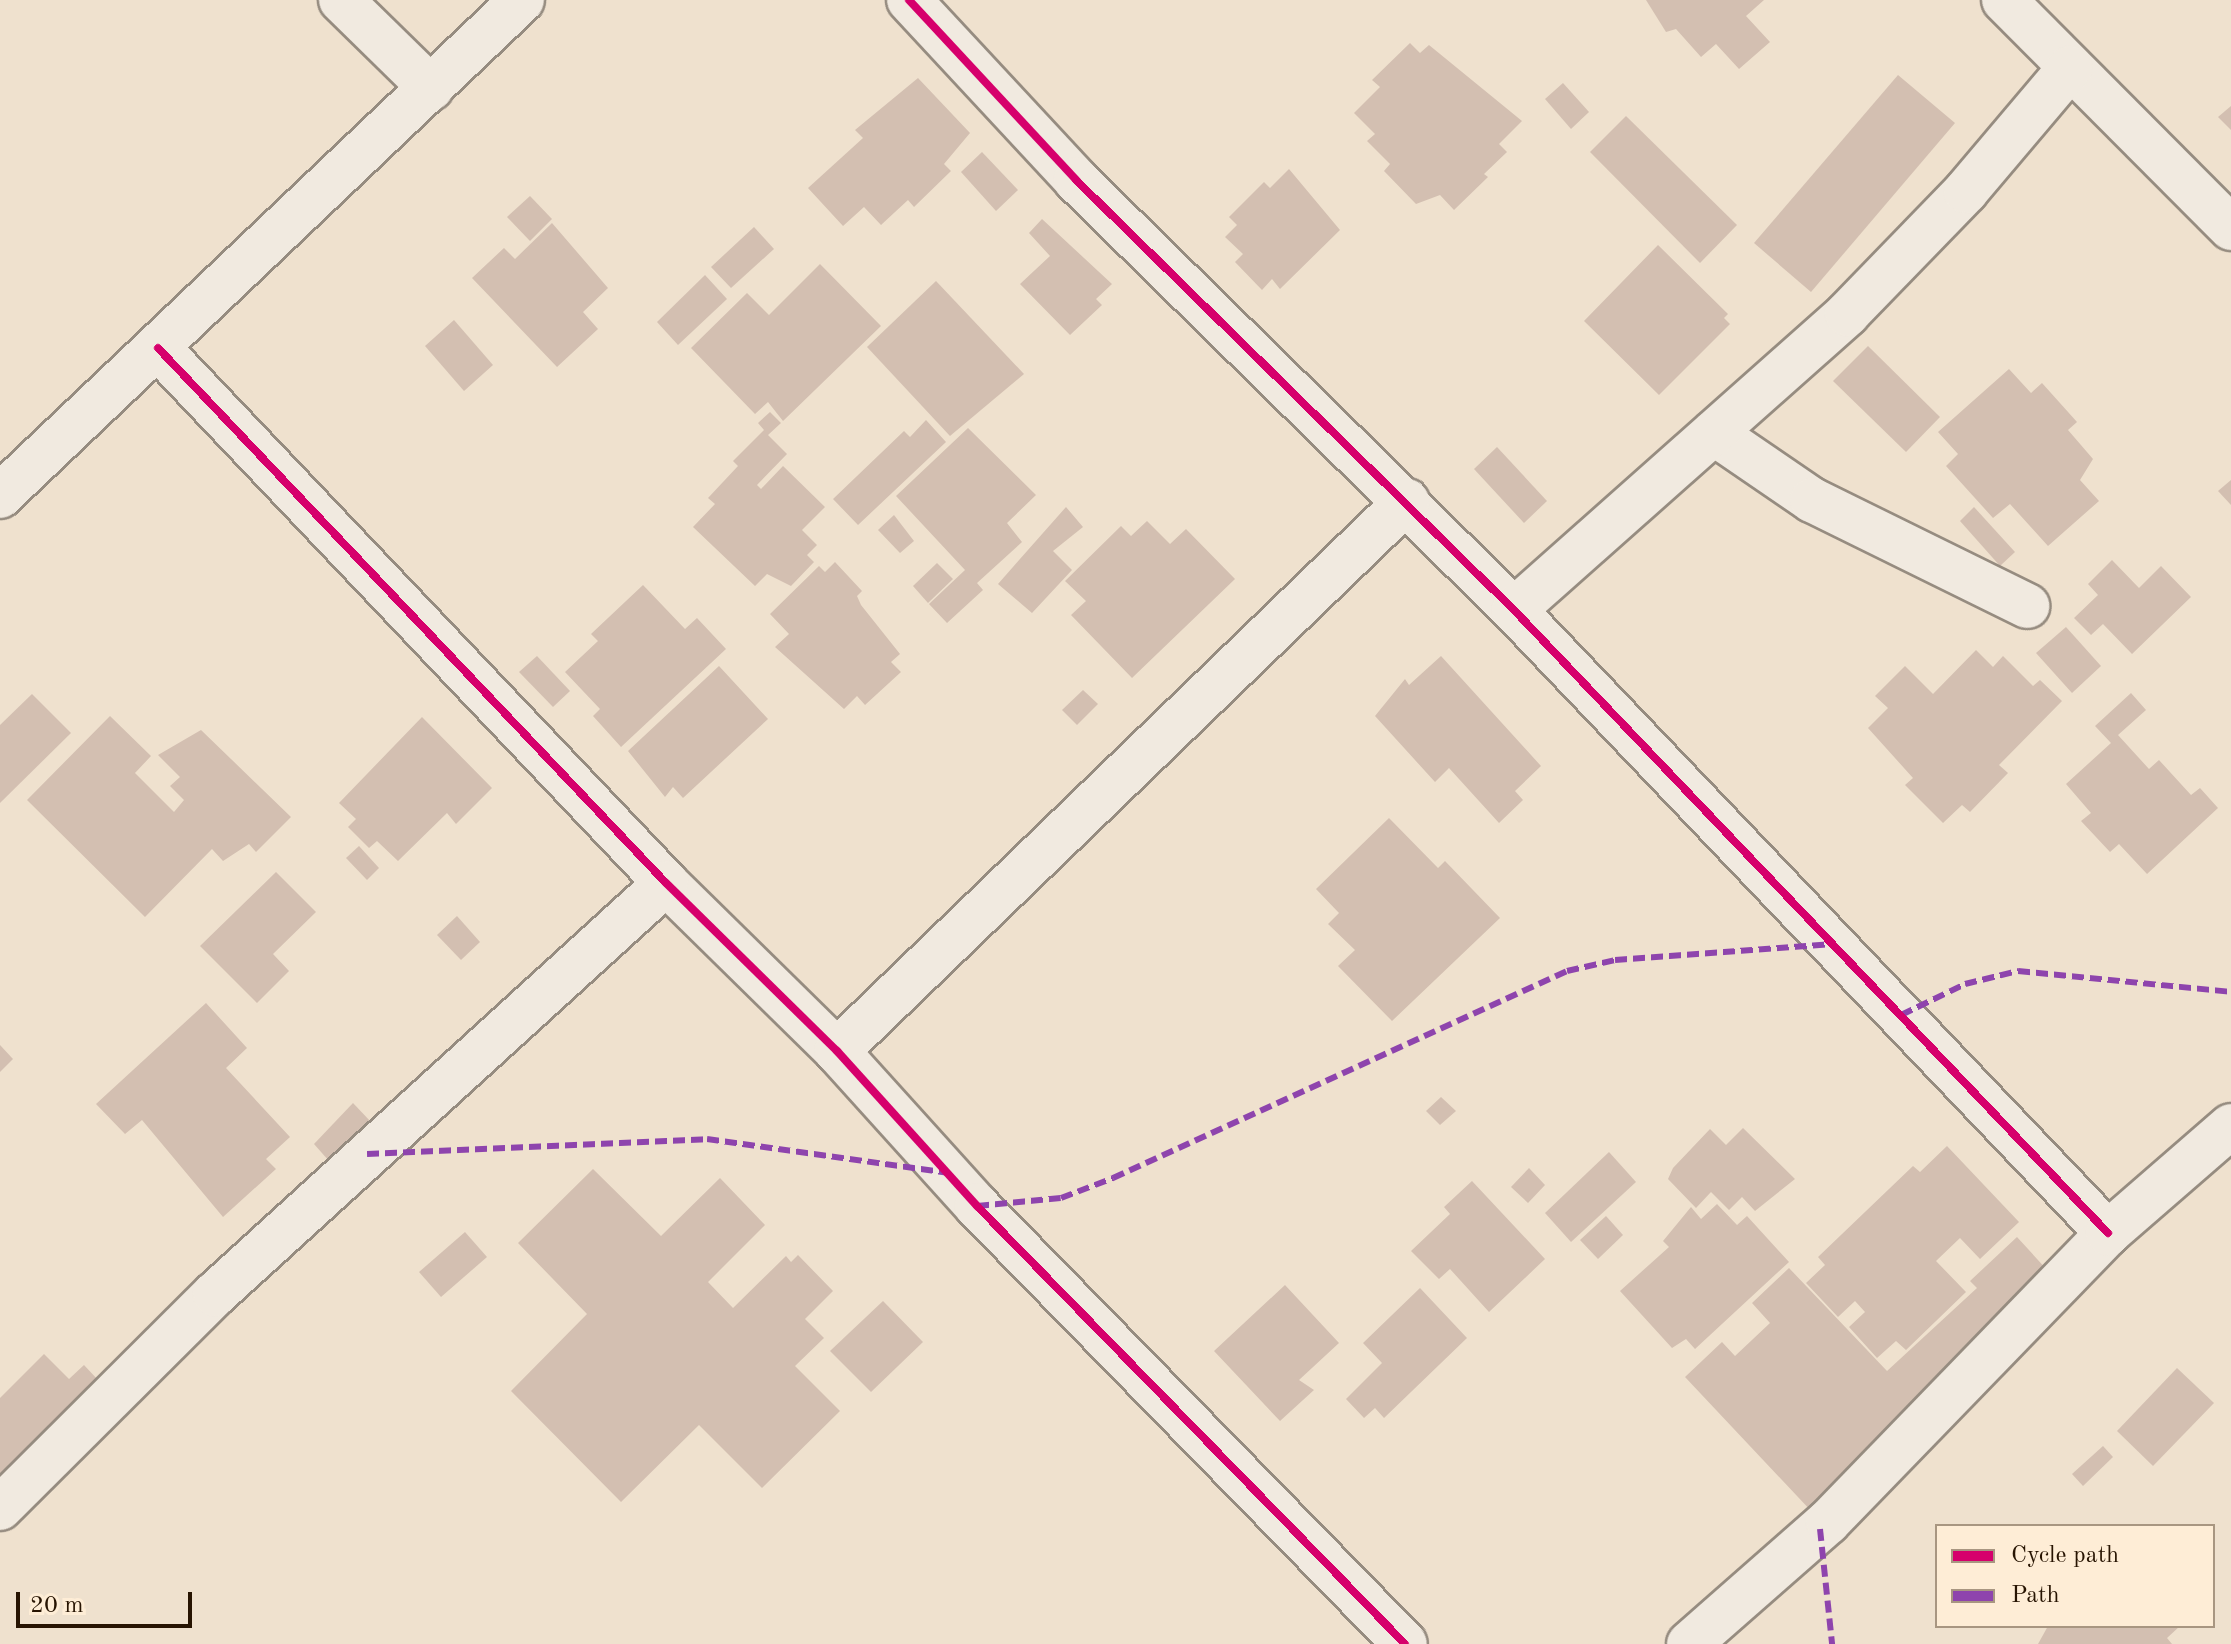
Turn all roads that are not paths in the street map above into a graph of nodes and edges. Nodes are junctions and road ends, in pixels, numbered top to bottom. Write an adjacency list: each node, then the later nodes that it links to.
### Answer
1 (341, 0): 6 (street)
2 (522, 0): 6 (street)
3 (909, 0): 11 (street)
4 (2004, 0): 5 (street)
5 (2070, 68): 7 (street); 9 (street)
6 (431, 88): 8 (street)
7 (2231, 228)
8 (158, 348): 10 (street); 14 (street)
9 (1714, 433): 12 (street); 13 (street)
10 (0, 496)
11 (1407, 501): 13 (street); 15 (street)
12 (2027, 606)
13 (1514, 610): 17 (street)
14 (666, 883): 15 (street); 18 (street)
15 (837, 1051): 19 (street)
16 (2231, 1126): 17 (street)
17 (2108, 1233): 20 (street)
18 (0, 1508)
19 (1405, 1644)
20 (1689, 1644)

